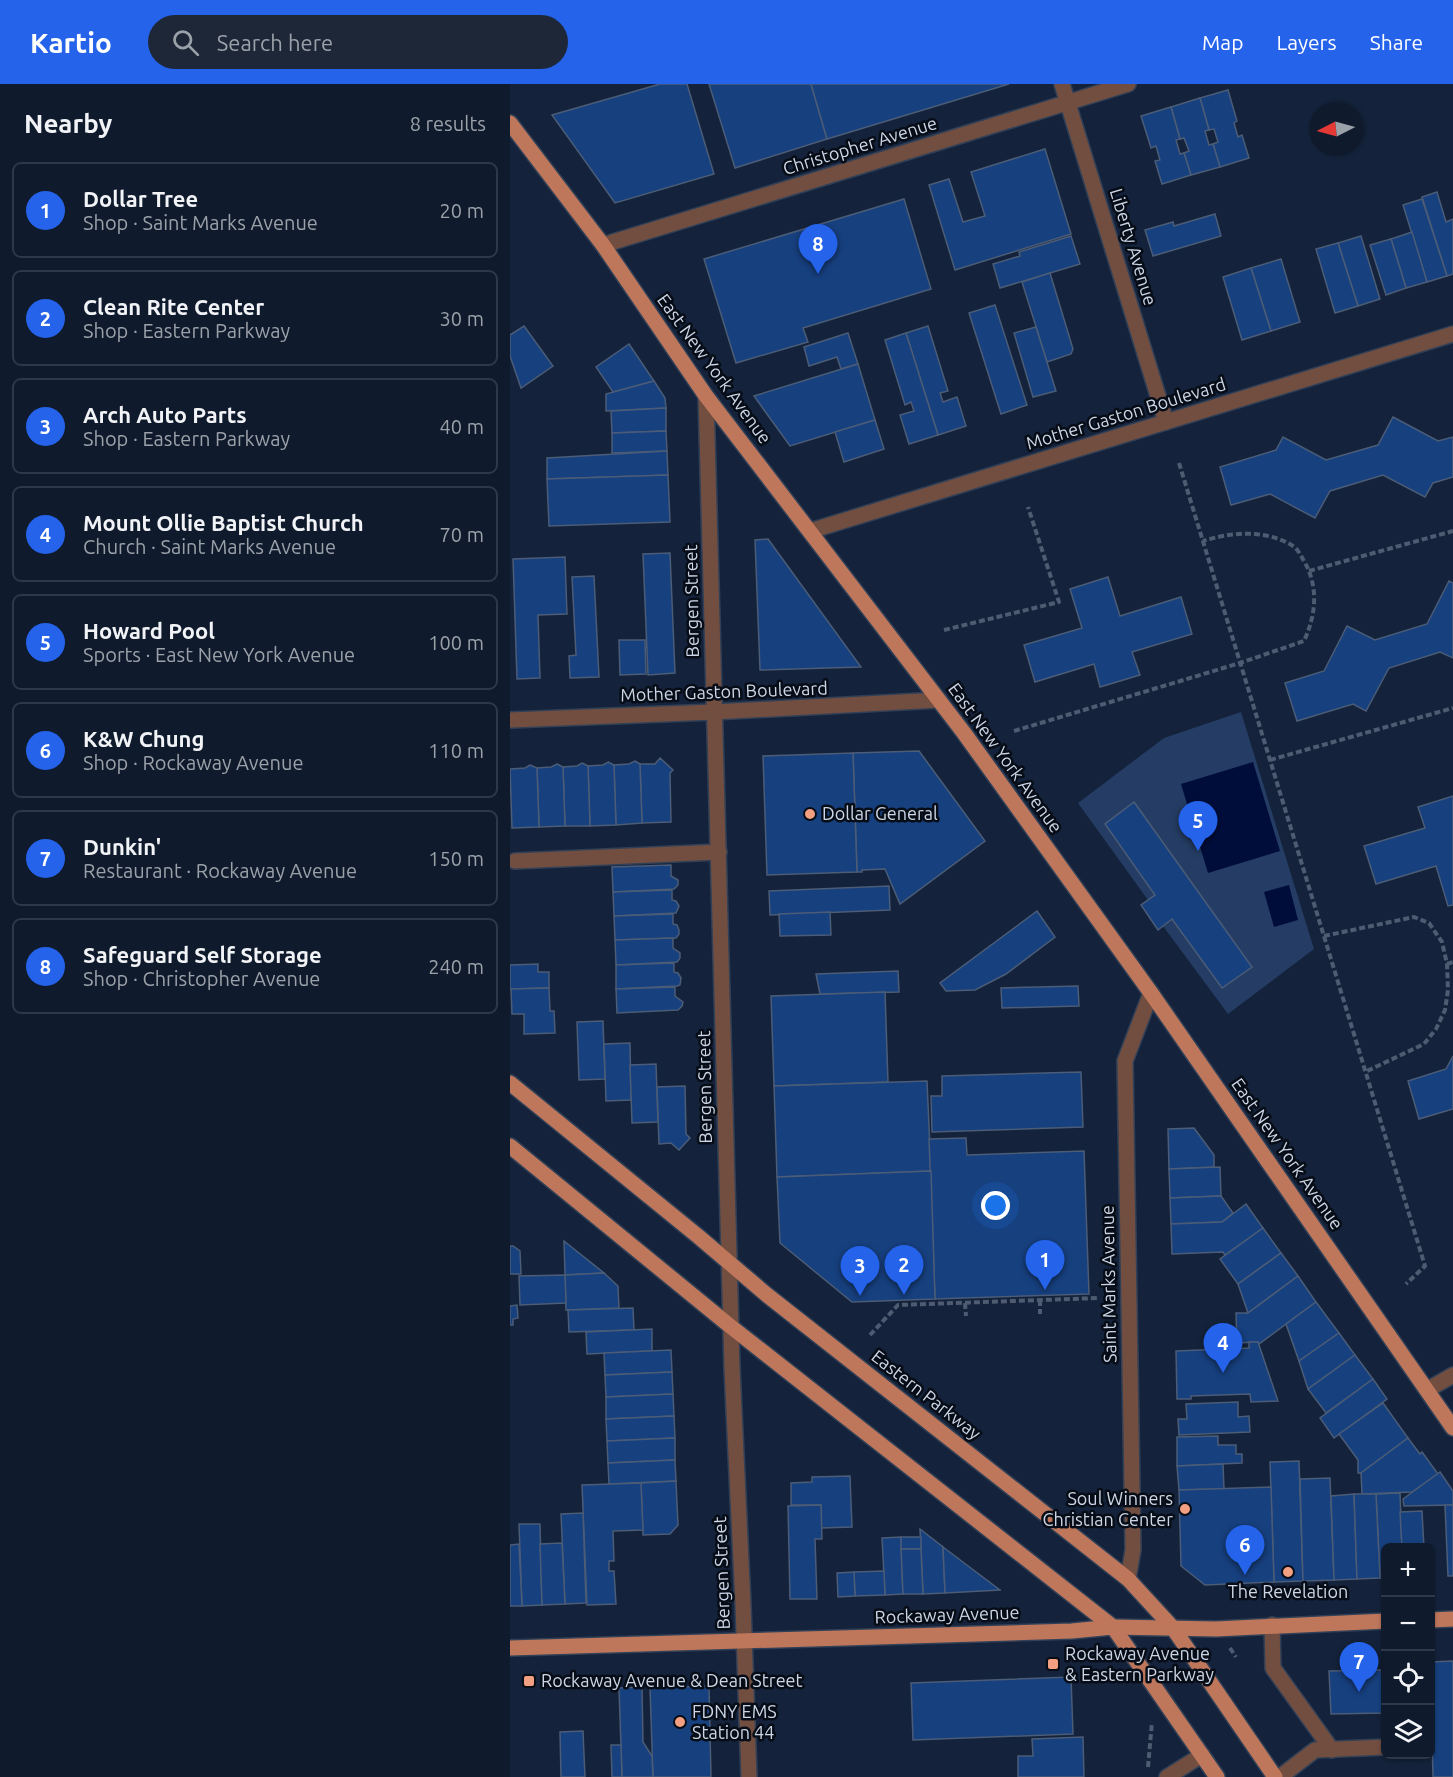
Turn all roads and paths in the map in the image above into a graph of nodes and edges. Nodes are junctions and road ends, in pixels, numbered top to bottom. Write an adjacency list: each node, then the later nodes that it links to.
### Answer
1 (1062, 84): 3 (street, Liberty Avenue)
2 (1128, 84): 3 (street, Christopher Avenue)
3 (1068, 103): 5 (street, Christopher Avenue); 8 (street, Liberty Avenue)
4 (510, 123): 5 (main road, East New York Avenue)
5 (603, 245): 7 (main road, East New York Avenue)
6 (1453, 334): 8 (street, Mother Gaston Boulevard)
7 (706, 396): 11 (main road, East New York Avenue); 19 (street, Bergen Street)
8 (1166, 422): 11 (street, Mother Gaston Boulevard)
9 (1179, 464): 13 (path)
10 (1028, 507): 15 (path)
11 (810, 531): 17 (main road, East New York Avenue)
12 (1453, 531): 14 (path)
13 (1203, 541): 14 (path); 16 (path)
14 (1310, 571): 16 (path)
15 (944, 630)
16 (1240, 663): 21 (path); 22 (path)
17 (939, 700): 19 (street, Mother Gaston Boulevard); 28 (main road, East New York Avenue)
18 (1453, 708): 22 (path)
19 (714, 712): 20 (street, Mother Gaston Boulevard); 23 (street, Bergen Street)
20 (510, 720)
21 (1014, 731)
22 (1270, 760): 25 (path)
23 (719, 852): 24 (street); 32 (street, Bergen Street)
24 (515, 861)
25 (1324, 936): 27 (path); 29 (path)
26 (1453, 962): 27 (path)
27 (1447, 964): 29 (path)
28 (1151, 993): 42 (main road, East New York Avenue); 44 (street, Saint Marks Avenue)
29 (1365, 1072): 33 (path)
30 (510, 1083): 32 (main road, Eastern Parkway)
31 (510, 1146): 39 (main road)
32 (729, 1264): 39 (street, Bergen Street); 44 (main road, Eastern Parkway)
33 (1406, 1284)
34 (1099, 1298): 35 (path)
35 (1040, 1300): 36 (path); 37 (path)
36 (965, 1303): 38 (path); 40 (path)
37 (1040, 1314)
38 (966, 1316)
39 (730, 1326): 49 (main road); 51 (street, Bergen Street)
40 (870, 1335)
41 (1453, 1375): 42 (street)
42 (1427, 1390): 43 (main road, East New York Avenue)
43 (1453, 1428)
44 (1128, 1579): 50 (main road, Eastern Parkway)
45 (1453, 1619): 46 (main road)
46 (1435, 1620)
47 (1381, 1621): 48 (main road, Rockaway Avenue)
48 (1272, 1625): 50 (main road, Rockaway Avenue); 55 (street)
49 (1113, 1627): 50 (main road, Rockaway Avenue); 51 (main road, Rockaway Avenue); 56 (main road)
50 (1173, 1628): 61 (main road, Eastern Parkway)
51 (744, 1641): 52 (main road, Rockaway Avenue); 57 (street, Bergen Street)
52 (510, 1648)
53 (1152, 1722): 58 (path)
54 (1381, 1747): 55 (street)
55 (1332, 1750): 61 (street)
56 (1202, 1755): 59 (street); 60 (main road)
57 (749, 1777)
58 (1147, 1777)
59 (1167, 1777)
60 (1217, 1777)
61 (1278, 1777)

